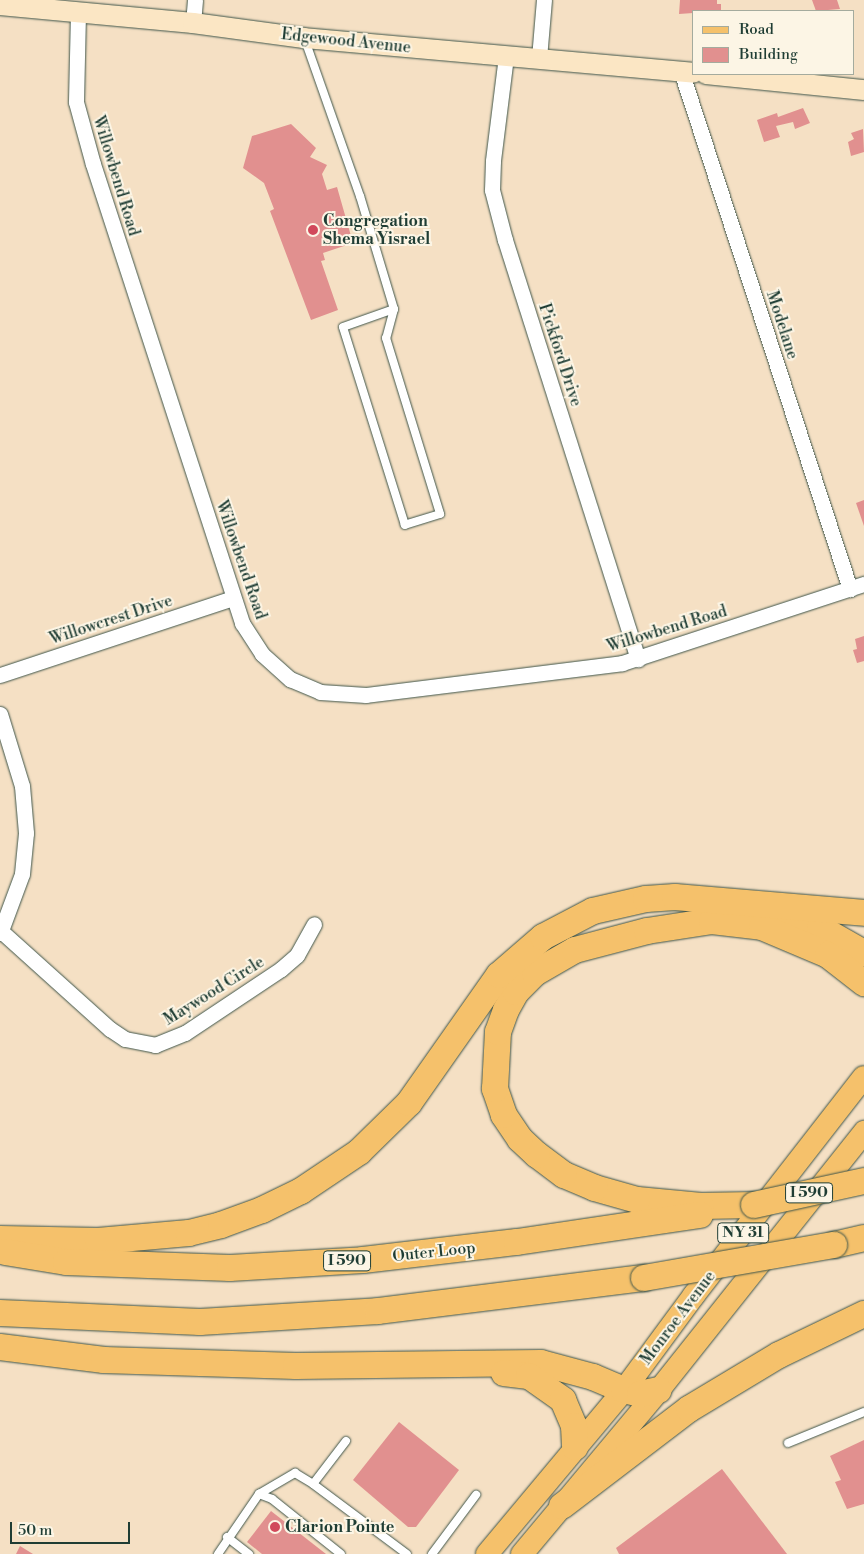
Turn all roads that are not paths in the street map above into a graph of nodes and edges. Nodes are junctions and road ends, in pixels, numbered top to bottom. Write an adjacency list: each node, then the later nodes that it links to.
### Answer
1 (195, 0): 5 (street)
2 (544, 0): 8 (street)
3 (0, 5): 4 (street, Edgewood Avenue)
4 (78, 13): 5 (street, Edgewood Avenue); 14 (street, Willowbend Road)
5 (193, 23): 6 (street, Edgewood Avenue)
6 (304, 38): 7 (street, Edgewood Avenue); 12 (lane)
7 (506, 56): 8 (street, Edgewood Avenue); 15 (street, Pickford Drive)
8 (539, 58): 9 (street, Edgewood Avenue)
9 (687, 72): 13 (street, Modelane)
10 (716, 75): 11 (street)
11 (864, 90)
12 (394, 309): 12 (lane)
13 (857, 587): 15 (street, Willowbend Road)
14 (233, 598): 15 (street, Willowbend Road); 16 (street, Willowcrest Drive)
15 (638, 659)
16 (0, 675)
17 (0, 714): 21 (street)
18 (760, 903): 19 (highway); 22 (highway); 29 (highway)
19 (864, 913)
20 (314, 924): 21 (street, Maywood Circle)
21 (1, 932)
22 (864, 953)
23 (864, 983): 27 (highway)
24 (864, 1077): 35 (main road, Monroe Avenue / NY 31)
25 (864, 1132): 36 (main road, Monroe Avenue / NY 31)
26 (864, 1182): 27 (highway, I 590, bridge)
27 (697, 1211): 30 (highway, Outer Loop / I 590)
28 (864, 1238): 31 (highway, bridge)
29 (0, 1239)
30 (0, 1252)
31 (0, 1313)
32 (864, 1314): 44 (highway)
33 (0, 1347): 34 (highway)
34 (452, 1364): 35 (highway); 40 (highway)
35 (624, 1390): 36 (highway); 40 (main road, Monroe Avenue / NY 31)
36 (659, 1390): 44 (main road, Monroe Avenue / NY 31)
37 (864, 1412): 39 (lane)
38 (346, 1441): 41 (lane)
39 (788, 1443)
40 (575, 1447): 51 (main road, Monroe Avenue / NY 31)
41 (313, 1484): 42 (lane); 49 (lane)
42 (260, 1494): 45 (lane); 48 (lane)
43 (476, 1495): 50 (lane)
44 (562, 1506): 52 (main road, Monroe Avenue / NY 31)
45 (227, 1537): 46 (lane); 47 (lane)
46 (218, 1554)
47 (249, 1554)
48 (341, 1554)
49 (407, 1554)
50 (432, 1554)
51 (487, 1554)
52 (522, 1554)

